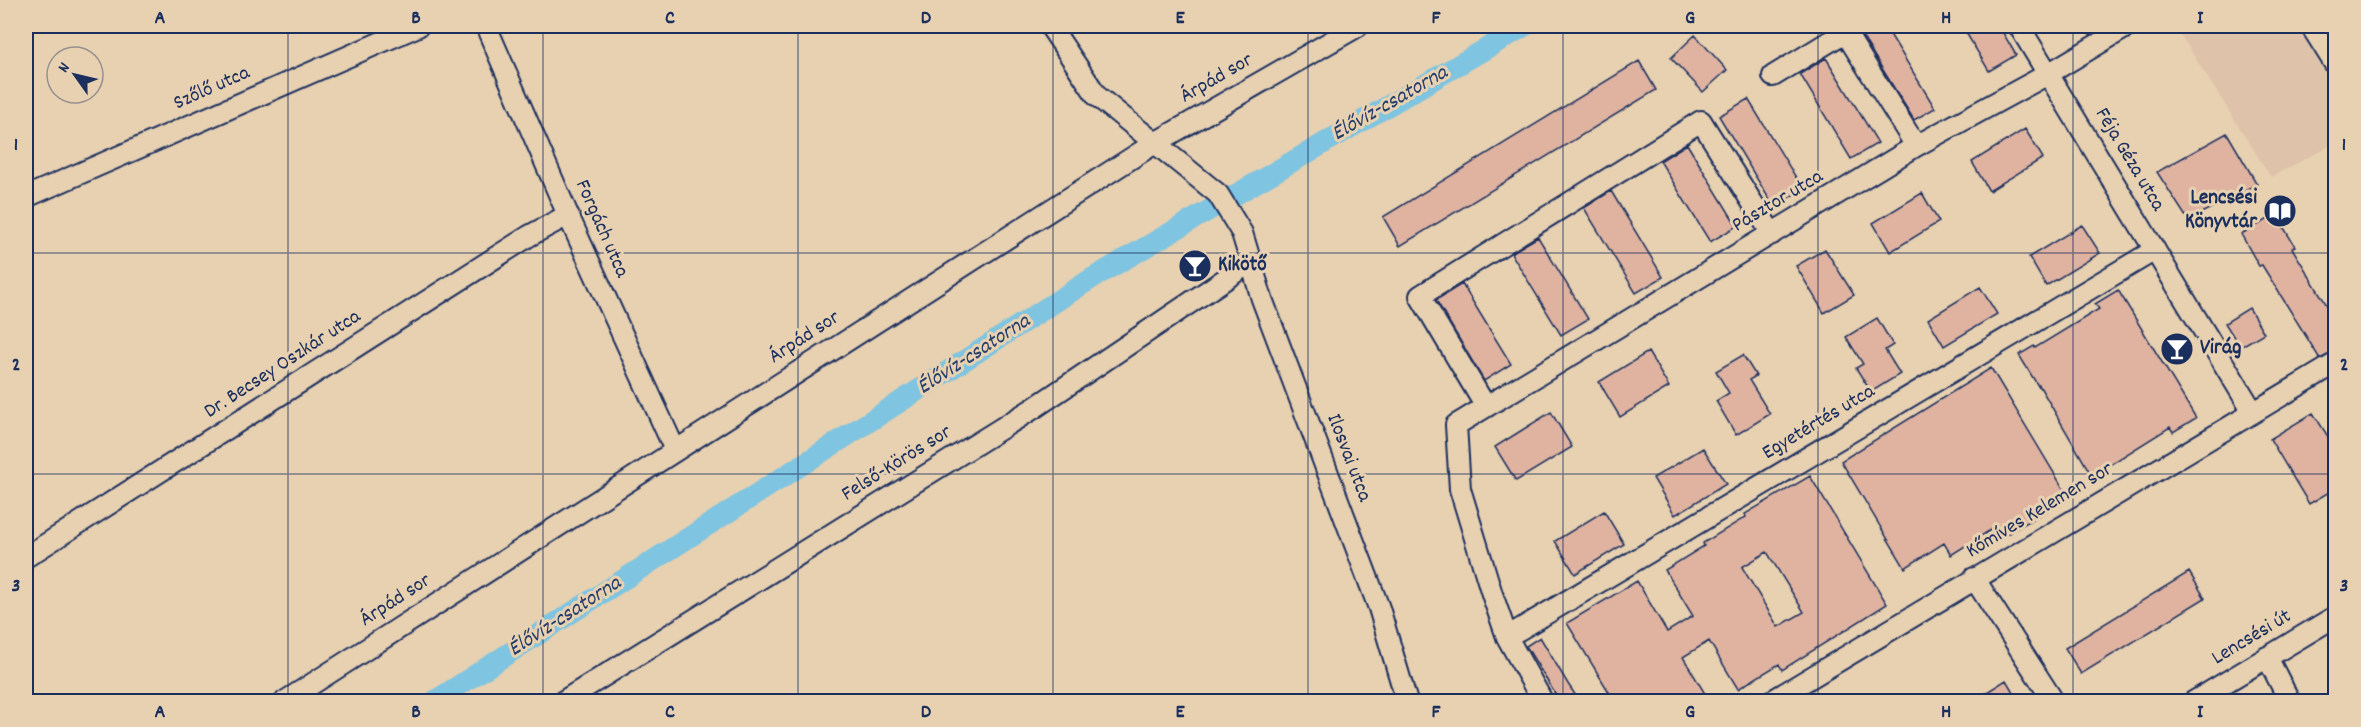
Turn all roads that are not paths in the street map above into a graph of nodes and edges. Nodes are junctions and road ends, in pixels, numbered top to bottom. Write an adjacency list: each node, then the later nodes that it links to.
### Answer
1 (418, 26): 14 (street, Szőlő utca)
2 (486, 26): 15 (street, Forgách utca)
3 (1050, 26): 12 (street, Ilosvai utca)
4 (1358, 26): 12 (street, Árpád sor)
5 (2019, 26): 10 (street, Féja Géza utca)
6 (2128, 26): 10 (street, Pásztor utca)
7 (2311, 26): 9 (street)
8 (1850, 29): 11 (street); 13 (street)
9 (2336, 66)
10 (2048, 74): 13 (street, Pásztor utca); 17 (street, Féja Géza utca)
11 (1773, 76)
12 (1155, 143): 18 (street, Ilosvai utca); 22 (street, Árpád sor)
13 (1916, 146): 16 (street, Pásztor utca)
14 (26, 197)
15 (568, 214): 22 (street, Forgách utca); 23 (street, Dr. Becsey Oszkár utca)
16 (1772, 234): 20 (street, Pásztor utca); 20 (street)
17 (2155, 250): 21 (street, Féja Géza utca); 26 (street, Egyetértés utca)
18 (1252, 261): 29 (street, Felső-Körös sor); 30 (street, Ilosvai utca)
19 (2336, 363): 21 (street, Kőmíves Kelemen sor)
20 (1486, 407): 26 (street, Pásztor utca)
21 (2253, 412): 24 (street, Kőmíves Kelemen sor)
22 (675, 450): 28 (street, Árpád sor)
23 (26, 557)
24 (1974, 578): 32 (street, Kőmíves Kelemen sor); 33 (street)
25 (2336, 616): 27 (street, Lencsési út)
26 (1507, 637): 31 (street)
27 (2267, 657): 34 (street, Lencsési út); 35 (street)
28 (284, 702)
29 (562, 702)
30 (1407, 702)
31 (1543, 702)
32 (1770, 702)
33 (2054, 702)
34 (2193, 702)
35 (2290, 702)

